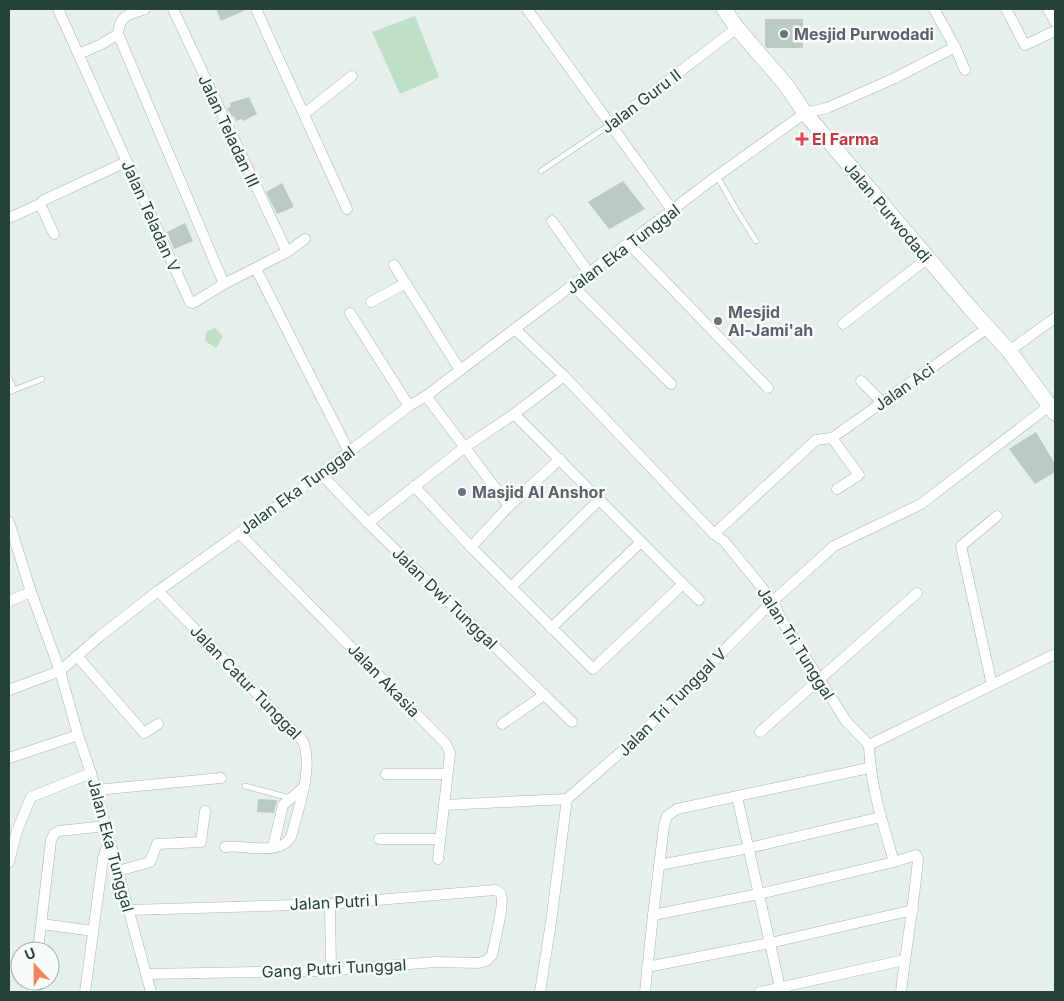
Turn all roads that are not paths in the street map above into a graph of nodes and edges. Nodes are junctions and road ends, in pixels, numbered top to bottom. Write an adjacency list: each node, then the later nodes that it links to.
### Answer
1 (58, 9): 15 (street, Jalan Teladan V)
2 (145, 9): 13 (street)
3 (173, 9): 33 (street, Jalan Teladan III)
4 (256, 9): 19 (street)
5 (527, 9): 20 (street)
6 (724, 9): 11 (street, Jalan Purwodadi)
7 (934, 9): 14 (street)
8 (1006, 9): 12 (street)
9 (1048, 9): 10 (street)
10 (1055, 22)
11 (738, 28): 18 (street, Jalan Purwodadi); 20 (street, Jalan Guru II)
12 (1055, 31)
13 (118, 34): 15 (street); 39 (street)
14 (955, 47): 16 (street); 18 (street)
15 (79, 54): 21 (street, Jalan Teladan V)
16 (965, 70)
17 (352, 76): 19 (street)
18 (805, 113): 23 (street, Jalan Eka Tunggal); 34 (street, Jalan Purwodadi)
19 (304, 114): 25 (street)
20 (611, 124): 22 (lane, Jalan Guru II); 26 (street)
21 (126, 162): 24 (street); 39 (street, Jalan Teladan V)
22 (541, 170)
23 (718, 176): 26 (street, Jalan Eka Tunggal); 31 (lane)
24 (40, 204): 27 (street); 29 (street)
25 (347, 209)
26 (673, 211): 32 (street, Jalan Eka Tunggal)
27 (9, 218)
28 (552, 221): 37 (street)
29 (54, 234)
30 (305, 239): 33 (street, Jalan Teladan V)
31 (756, 241)
32 (629, 244): 37 (street, Jalan Eka Tunggal); 54 (street)
33 (287, 252): 36 (street, Jalan Teladan V)
34 (928, 258): 44 (street); 45 (street, Jalan Purwodadi)
35 (394, 265): 38 (street)
36 (256, 269): 39 (street, Jalan Teladan V); 63 (street)
37 (589, 273): 40 (street, Jalan Eka Tunggal)
38 (406, 283): 41 (street); 48 (street)
39 (224, 284)
40 (573, 286): 46 (street, Jalan Eka Tunggal); 53 (street)
41 (371, 302)
42 (350, 313): 58 (street)
43 (1055, 318): 47 (street)
44 (843, 324)
45 (989, 327): 47 (street, Jalan Purwodadi); 57 (street, Jalan Aci)
46 (515, 328): 48 (street, Jalan Eka Tunggal); 49 (street, Jalan Tri Tunggal)
47 (1009, 352): 59 (street, Jalan Purwodadi)
48 (460, 370): 56 (street, Jalan Eka Tunggal)
49 (564, 376): 60 (street); 74 (street, Jalan Tri Tunggal)
50 (9, 378): 55 (lane)
51 (42, 379): 55 (lane)
52 (861, 381): 57 (street)
53 (671, 384)
54 (768, 388)
55 (11, 391)
56 (426, 396): 58 (street, Jalan Eka Tunggal); 62 (street)
57 (883, 402): 61 (street, Jalan Aci)
58 (409, 406): 63 (street, Jalan Eka Tunggal)
59 (1054, 407): 84 (street, Jalan Tri Tunggal V)
60 (514, 414): 62 (street); 64 (street)
61 (832, 438): 67 (street); 74 (street, Jalan Aci)
62 (464, 447): 66 (street); 69 (street)
63 (349, 452): 65 (street, Jalan Eka Tunggal)
64 (560, 459): 68 (street); 69 (street)
65 (320, 473): 72 (street, Jalan Dwi Tunggal); 73 (street, Jalan Eka Tunggal)
66 (414, 486): 72 (street); 76 (street)
67 (837, 489)
68 (599, 500): 75 (street); 78 (street)
69 (509, 506): 76 (street)
70 (997, 516): 90 (street)
71 (9, 522): 80 (street)
72 (368, 523): 92 (street, Jalan Dwi Tunggal)
73 (239, 533): 79 (street, Jalan Eka Tunggal); 103 (street, Jalan Akasia)
74 (714, 534): 84 (street, Jalan Tri Tunggal)
75 (640, 542): 77 (street); 85 (street)
76 (472, 547): 78 (street)
77 (683, 584): 82 (street); 85 (street)
78 (511, 586): 85 (street)
79 (158, 591): 87 (street, Jalan Eka Tunggal); 106 (street, Jalan Catur Tunggal)
80 (31, 592): 83 (street); 88 (street)
81 (917, 593): 89 (street)
82 (699, 600)
83 (9, 601)
84 (773, 601): 89 (street, Jalan Tri Tunggal); 110 (street, Jalan Tri Tunggal V)
85 (551, 628)
86 (1055, 654): 90 (street)
87 (78, 656): 88 (street, Jalan Eka Tunggal); 94 (street)
88 (60, 672): 91 (street); 97 (street, Jalan Eka Tunggal)
89 (820, 680): 96 (street); 98 (street, Jalan Tri Tunggal)
90 (992, 685): 98 (street)
91 (9, 690)
92 (544, 695): 93 (street, Jalan Dwi Tunggal); 95 (street)
93 (572, 722)
94 (158, 724)
95 (502, 724)
96 (760, 732)
97 (78, 735): 99 (street); 101 (street, Jalan Eka Tunggal)
98 (868, 745): 100 (street)
99 (9, 758)
100 (870, 768): 108 (street); 113 (street)
101 (91, 773): 107 (street, Jalan Eka Tunggal); 115 (street)
102 (386, 774): 103 (street)
103 (447, 774): 111 (street, Jalan Akasia)
104 (221, 778): 107 (street)
105 (245, 786): 109 (lane)
106 (303, 788): 109 (street); 120 (street, Jalan Catur Tunggal)
107 (96, 790): 114 (street, Jalan Eka Tunggal)
108 (737, 797): 121 (street); 125 (street)
109 (290, 798): 120 (street)
110 (567, 799): 111 (street); 144 (street)
111 (444, 805): 117 (street, Jalan Akasia)
112 (204, 811): 126 (street)
113 (881, 817): 121 (street); 124 (street)
114 (106, 826): 116 (street, Jalan Eka Tunggal); 132 (street)
115 (13, 832): 123 (street)
116 (109, 839): 126 (street, Jalan Eka Tunggal); 134 (street)
117 (440, 839): 118 (street); 122 (street, Jalan Akasia)
118 (378, 840)
119 (225, 847): 120 (street)
120 (273, 848)
121 (748, 848): 125 (street); 127 (street)
122 (438, 859)
123 (9, 862)
124 (894, 862): 127 (street); 130 (street)
125 (659, 866): 131 (street)
126 (118, 871): 129 (street, Jalan Eka Tunggal)
127 (759, 894): 131 (street); 136 (street)
128 (330, 904): 129 (street, Jalan Putri I); 133 (street, Jalan Putri I); 139 (street)
129 (129, 910): 140 (street, Jalan Eka Tunggal)
130 (913, 910): 136 (street); 137 (street)
131 (653, 915): 138 (street)
132 (42, 924): 134 (street); 135 (street)
133 (496, 930): 139 (street, Gang Putri Tunggal)
134 (93, 931): 142 (street)
135 (39, 941)
136 (770, 943): 138 (street); 141 (street)
137 (904, 960): 141 (street); 147 (street)
138 (647, 967): 145 (street)
139 (331, 970): 140 (street, Gang Putri Tunggal)
140 (147, 974): 143 (street, Jalan Eka Tunggal)
141 (780, 988): 146 (street)
142 (84, 992)
143 (151, 992)
144 (540, 992)
145 (645, 992)
146 (760, 992)
147 (901, 992)

